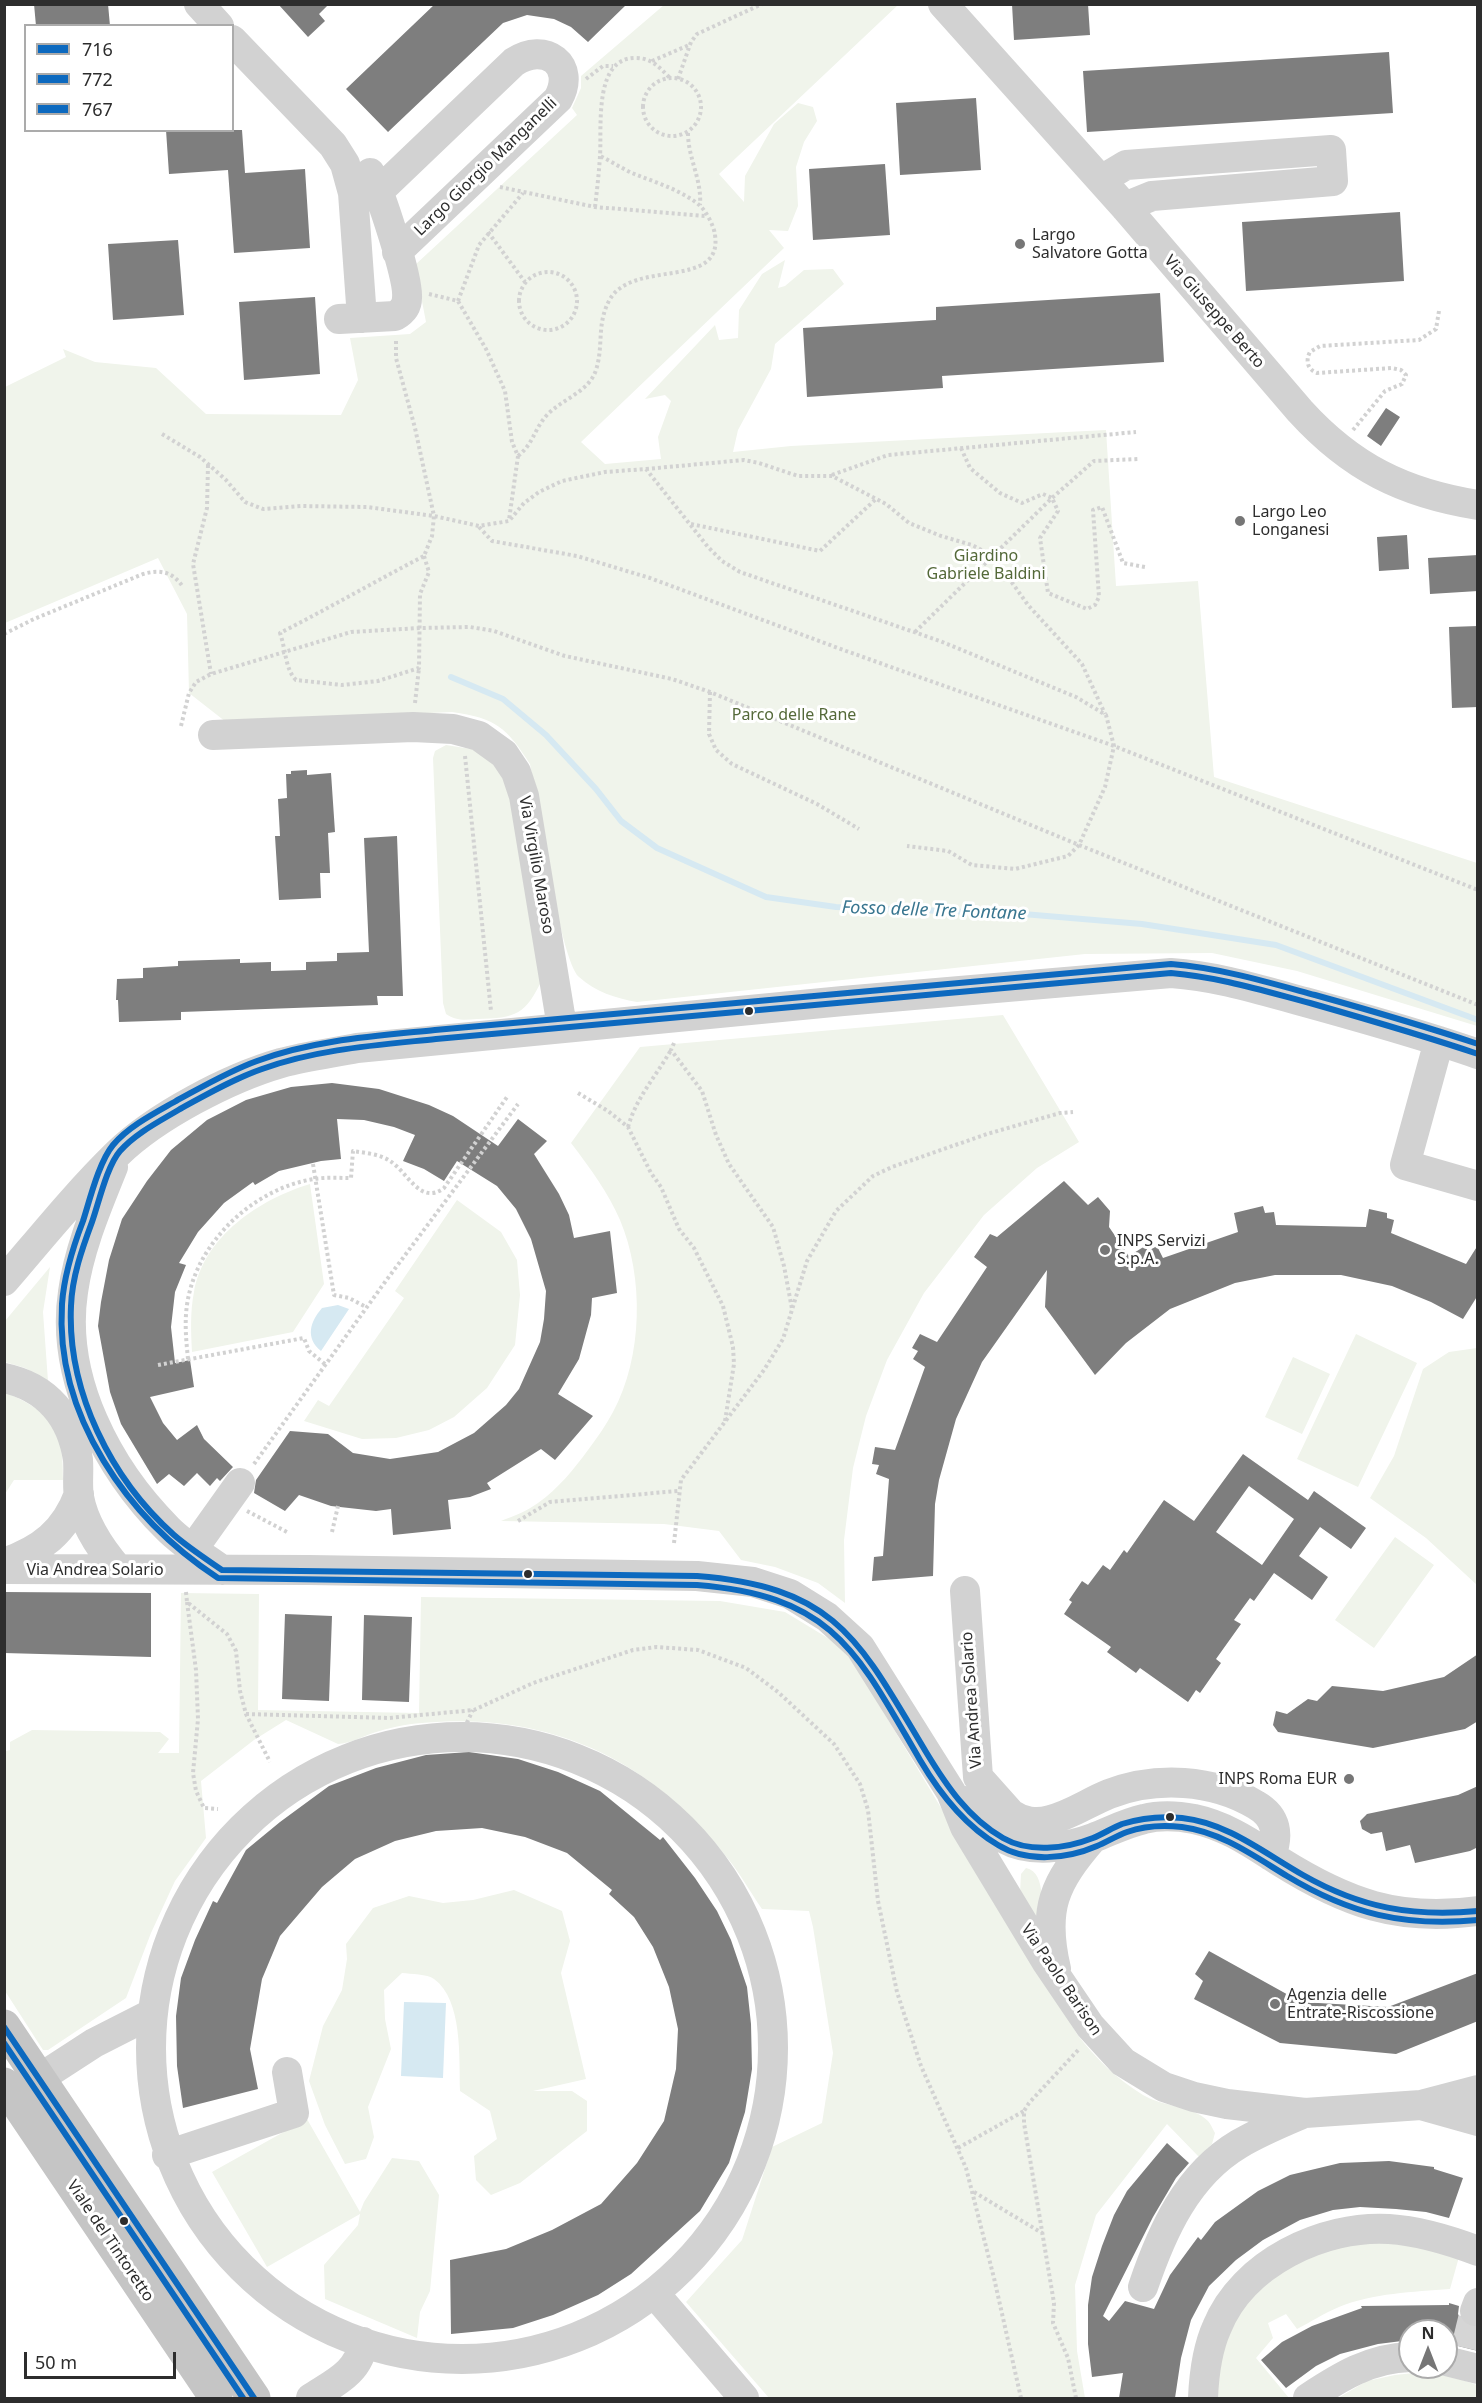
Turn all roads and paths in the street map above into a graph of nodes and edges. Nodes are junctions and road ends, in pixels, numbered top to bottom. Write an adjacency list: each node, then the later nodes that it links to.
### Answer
1 (199, 4): 4 (street)
2 (762, 4): 6 (path)
3 (944, 4): 14 (street, Via Giuseppe Berto)
4 (217, 24)
5 (234, 42): 11 (street)
6 (689, 45): 7 (path); 9 (path)
7 (652, 61): 8 (path); 12 (path)
8 (670, 78): 9 (path); 10 (path)
9 (678, 79): 10 (path)
10 (688, 132): 17 (path)
11 (333, 145): 15 (street); 25 (street)
12 (600, 156): 17 (path); 18 (path)
13 (475, 180): 15 (street, Largo Giorgio Manganelli); 16 (path); 22 (street, Largo Giorgio Manganelli)
14 (1101, 180): 19 (street, Via Giuseppe Berto); 19 (street)
15 (378, 192): 22 (street)
16 (523, 192): 18 (path); 21 (path)
17 (700, 205): 20 (path)
18 (595, 207): 20 (path)
19 (1125, 207): 30 (street, Via Giuseppe Berto)
20 (707, 216): 31 (path)
21 (488, 232): 23 (path); 24 (path)
22 (397, 252): 25 (street)
23 (525, 282): 23 (path)
24 (458, 301): 25 (path); 31 (path)
25 (401, 304): 39 (path)
26 (1439, 311): 30 (path)
27 (1136, 432): 29 (path)
28 (162, 434): 33 (path)
29 (961, 448): 35 (path); 37 (path)
30 (1339, 448): 38 (street, Via Giuseppe Berto)
31 (518, 456): 40 (path)
32 (1138, 459): 37 (path)
33 (208, 464): 39 (path); 52 (path)
34 (646, 469): 35 (path); 40 (path); 41 (path)
35 (831, 476): 36 (path)
36 (877, 498): 41 (path); 44 (path)
37 (1052, 498): 44 (path); 45 (path)
38 (1478, 505)
39 (434, 516): 42 (path); 43 (path)
40 (509, 521): 42 (path)
41 (690, 524): 48 (path)
42 (479, 526): 59 (path)
43 (424, 556): 47 (path); 50 (path)
44 (993, 556): 48 (path); 54 (path)
45 (1145, 567)
46 (183, 588): 49 (path)
47 (420, 628): 50 (path); 51 (path); 53 (path)
48 (915, 632): 54 (path)
49 (4, 634)
50 (287, 651): 51 (path); 52 (path)
51 (419, 668): 56 (path)
52 (211, 674): 55 (path)
53 (710, 692): 60 (path); 61 (path)
54 (1106, 715): 59 (path)
55 (181, 726)
56 (413, 727): 57 (street, Via Virgilio Maroso); 58 (street, Via Virgilio Maroso)
57 (463, 731): 65 (street, Via Virgilio Maroso); 66 (path)
58 (213, 735)
59 (1114, 746): 61 (path); 63 (path)
60 (859, 830)
61 (1079, 845): 62 (path); 64 (path)
62 (907, 846)
63 (1478, 890)
64 (1478, 1005)
65 (562, 1027): 66 (street); 67 (street)
66 (493, 1034): 76 (street)
67 (1439, 1041): 70 (street); 79 (street)
68 (674, 1043): 69 (path)
69 (671, 1050): 75 (path); 82 (path)
70 (1478, 1054)
71 (578, 1093): 75 (path)
72 (507, 1096): 78 (path)
73 (518, 1104): 81 (path)
74 (1073, 1112): 82 (path)
75 (628, 1127): 87 (path)
76 (118, 1153): 80 (street); 96 (street)
77 (313, 1164): 78 (path)
78 (315, 1179): 81 (path); 83 (path)
79 (1478, 1186)
80 (4, 1281)
81 (366, 1307): 85 (path)
82 (792, 1310): 87 (path)
83 (188, 1359): 84 (path); 85 (path)
84 (158, 1365)
85 (326, 1365): 90 (path)
86 (4, 1378): 89 (street)
87 (725, 1421): 88 (path)
88 (678, 1491): 92 (path); 95 (path)
89 (79, 1494): 97 (street); 99 (street)
90 (238, 1494): 93 (path); 96 (street)
91 (338, 1506): 94 (path)
92 (518, 1521)
93 (287, 1532)
94 (332, 1532)
95 (674, 1543)
96 (193, 1549): 100 (street)
97 (4, 1563)
98 (4, 1569): 99 (street, Via Andrea Solario)
99 (118, 1569): 100 (street, Via Andrea Solario)
100 (222, 1570): 109 (street, Via Andrea Solario)
101 (185, 1589): 103 (path)
102 (964, 1591): 108 (street, Via Andrea Solario)
103 (187, 1602): 105 (path); 110 (path)
104 (474, 1710): 105 (path); 106 (path); 127 (path)
105 (246, 1714): 107 (path)
106 (459, 1739): 115 (street); 134 (street)
107 (270, 1762)
108 (978, 1777): 109 (street, Via Andrea Solario); 112 (street)
109 (951, 1792): 111 (street); 114 (street, Via Paolo Barison)
110 (218, 1809)
111 (1093, 1838): 112 (street); 114 (street)
112 (1259, 1848): 113 (street)
113 (1478, 1911)
114 (1061, 1983): 117 (street, Via Paolo Barison)
115 (151, 2014): 119 (street); 128 (street)
116 (4, 2025): 119 (main road, Viale del Tintoretto)
117 (1095, 2032): 122 (street, Via Paolo Barison); 124 (path)
118 (287, 2072): 128 (street)
119 (40, 2078): 120 (street); 138 (main road, Viale del Tintoretto)
120 (8, 2090): 137 (main road, Viale del Tintoretto)
121 (1478, 2090): 123 (street)
122 (1217, 2102): 125 (street, Via Paolo Barison); 129 (street)
123 (1422, 2105): 125 (street, Via Paolo Barison); 126 (street, Via Paolo Barison)
124 (1024, 2111): 127 (path); 131 (path)
125 (1305, 2113): 129 (street)
126 (1478, 2121)
127 (958, 2148): 130 (path)
128 (167, 2155): 135 (street)
129 (1221, 2156): 133 (street)
130 (973, 2192): 131 (path); 141 (path)
131 (1042, 2234): 142 (path)
132 (1478, 2251): 143 (street)
133 (1143, 2287)
134 (655, 2294): 135 (street); 140 (street)
135 (363, 2342): 139 (street)
136 (1398, 2359): 144 (street)
137 (216, 2398)
138 (254, 2398)
139 (311, 2398)
140 (744, 2398)
141 (1021, 2398)
142 (1076, 2398)
143 (1203, 2398)
144 (1308, 2398)

